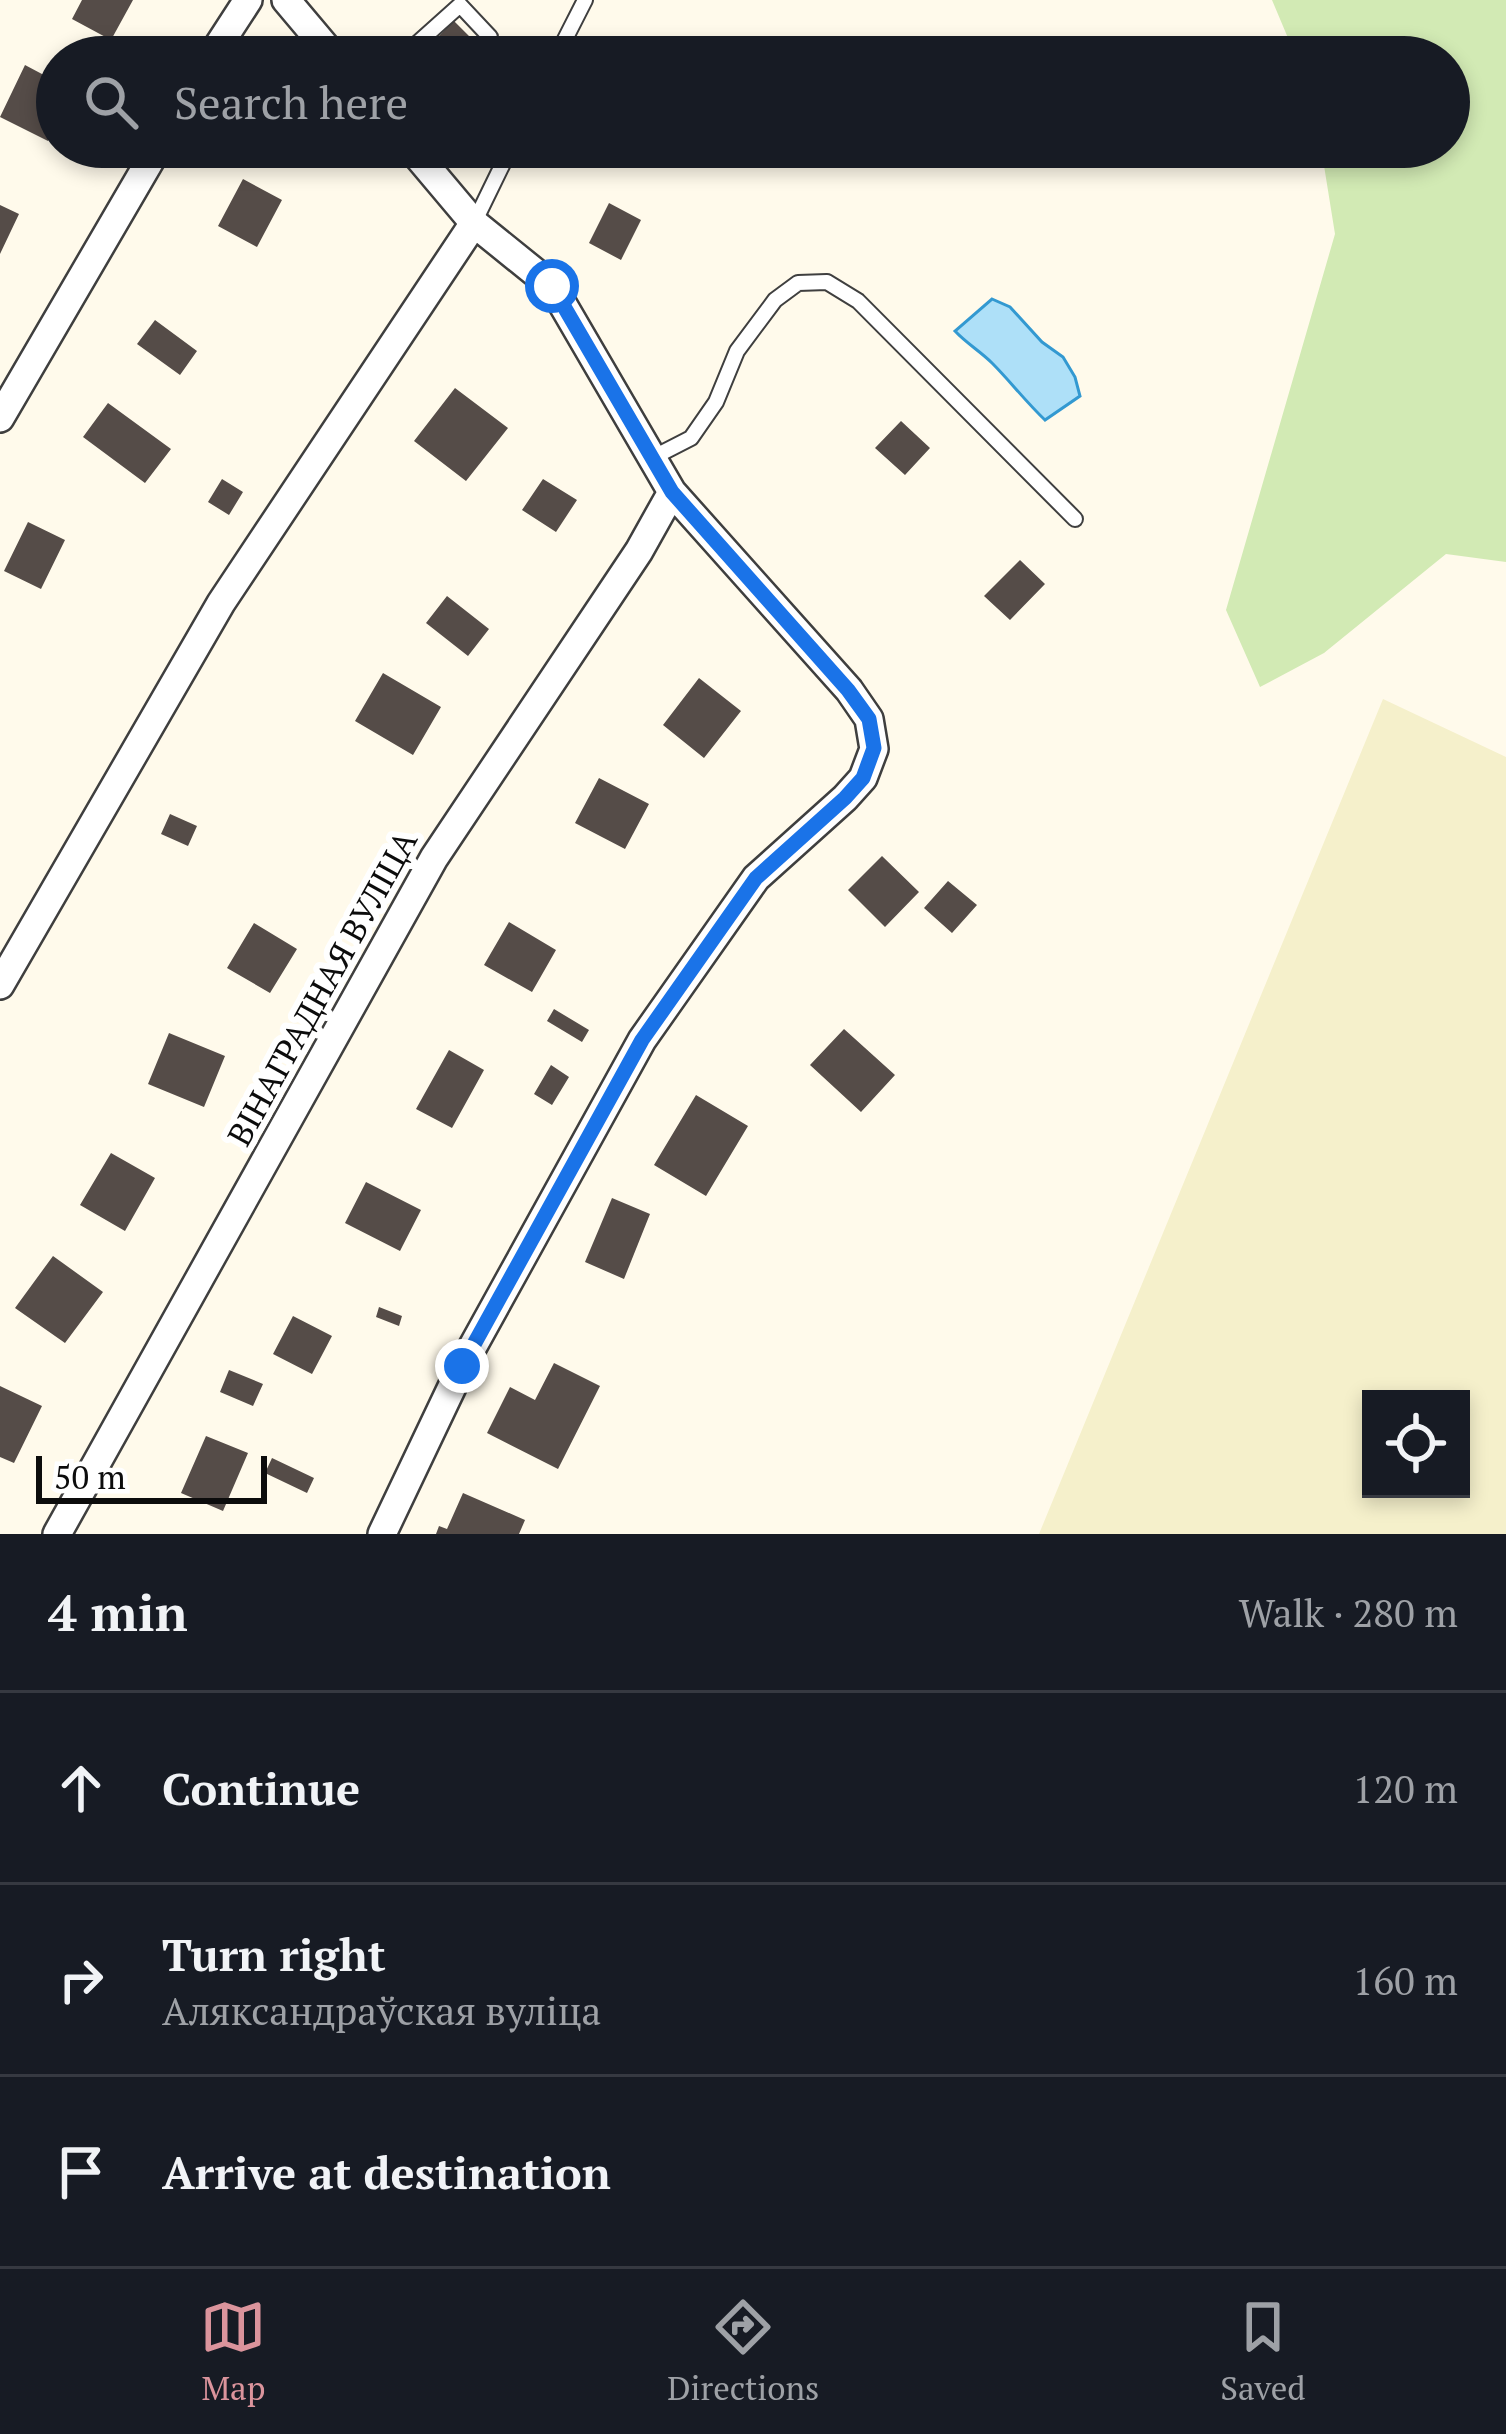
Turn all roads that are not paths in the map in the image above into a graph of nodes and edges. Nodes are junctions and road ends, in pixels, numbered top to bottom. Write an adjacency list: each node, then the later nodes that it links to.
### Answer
1 (248, 0): 4 (street)
2 (286, 0): 5 (street)
3 (585, 0): 8 (lane)
4 (225, 36)
5 (316, 36)
6 (433, 36): 7 (lane)
7 (489, 36)
8 (567, 36)
9 (146, 168): 13 (street)
10 (428, 168): 12 (street)
11 (502, 168): 12 (lane)
12 (474, 223): 14 (street); 17 (street)
13 (0, 418)
14 (652, 458): 15 (street); 16 (lane)
15 (672, 492): 18 (street, ВІНАГРАДНАЯ ВУЛІЦА); 19 (street)
16 (1075, 519)
17 (0, 985)
18 (57, 1534)
19 (382, 1534)

